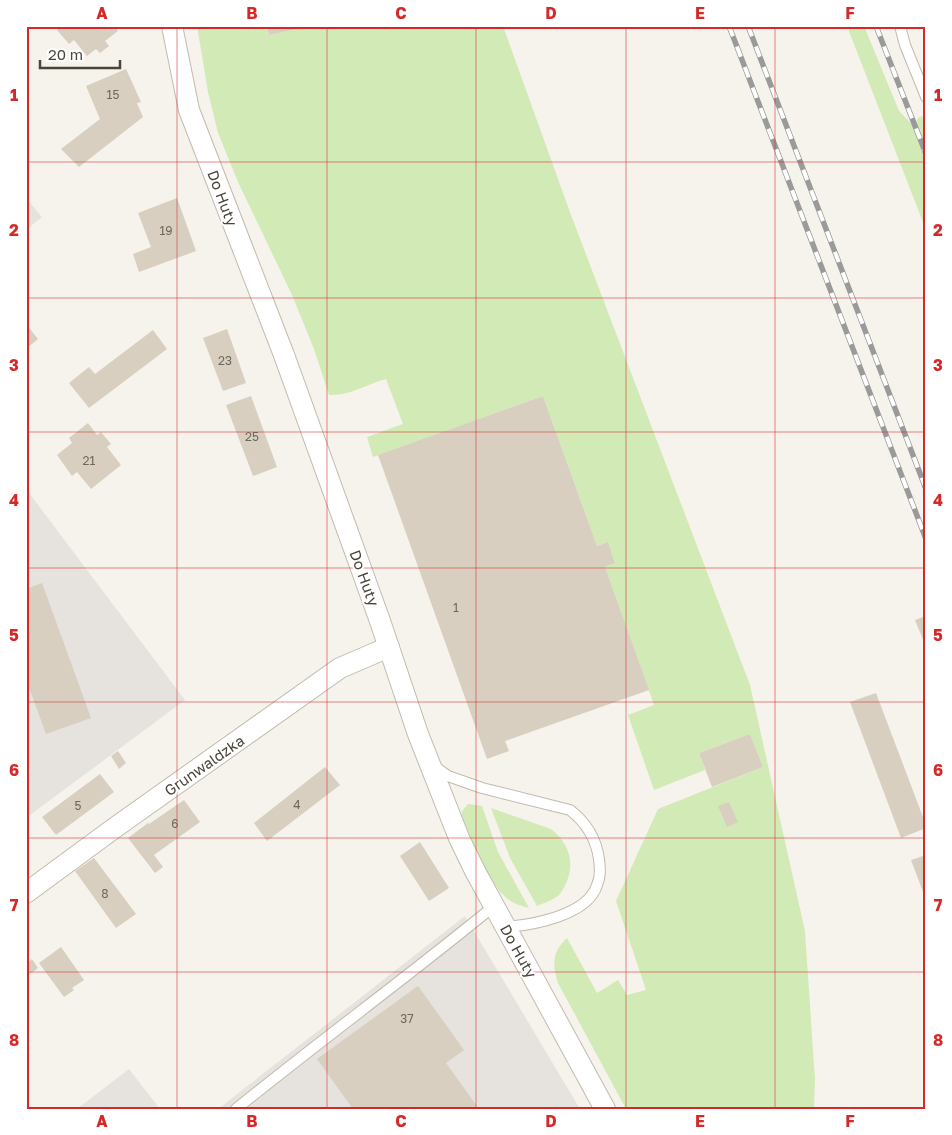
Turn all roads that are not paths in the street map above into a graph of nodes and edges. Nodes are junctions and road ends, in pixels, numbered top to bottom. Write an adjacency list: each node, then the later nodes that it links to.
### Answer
1 (172, 26): 4 (street, Do Huty)
2 (900, 26): 3 (lane)
3 (926, 97)
4 (389, 647): 5 (street, Do Huty); 6 (street, Grunwaldzka)
5 (430, 764): 7 (street, Do Huty); 8 (lane)
6 (26, 893)
7 (494, 906): 8 (street, Do Huty); 9 (lane)
8 (506, 927): 10 (street, Do Huty)
9 (236, 1109)
10 (605, 1109)

